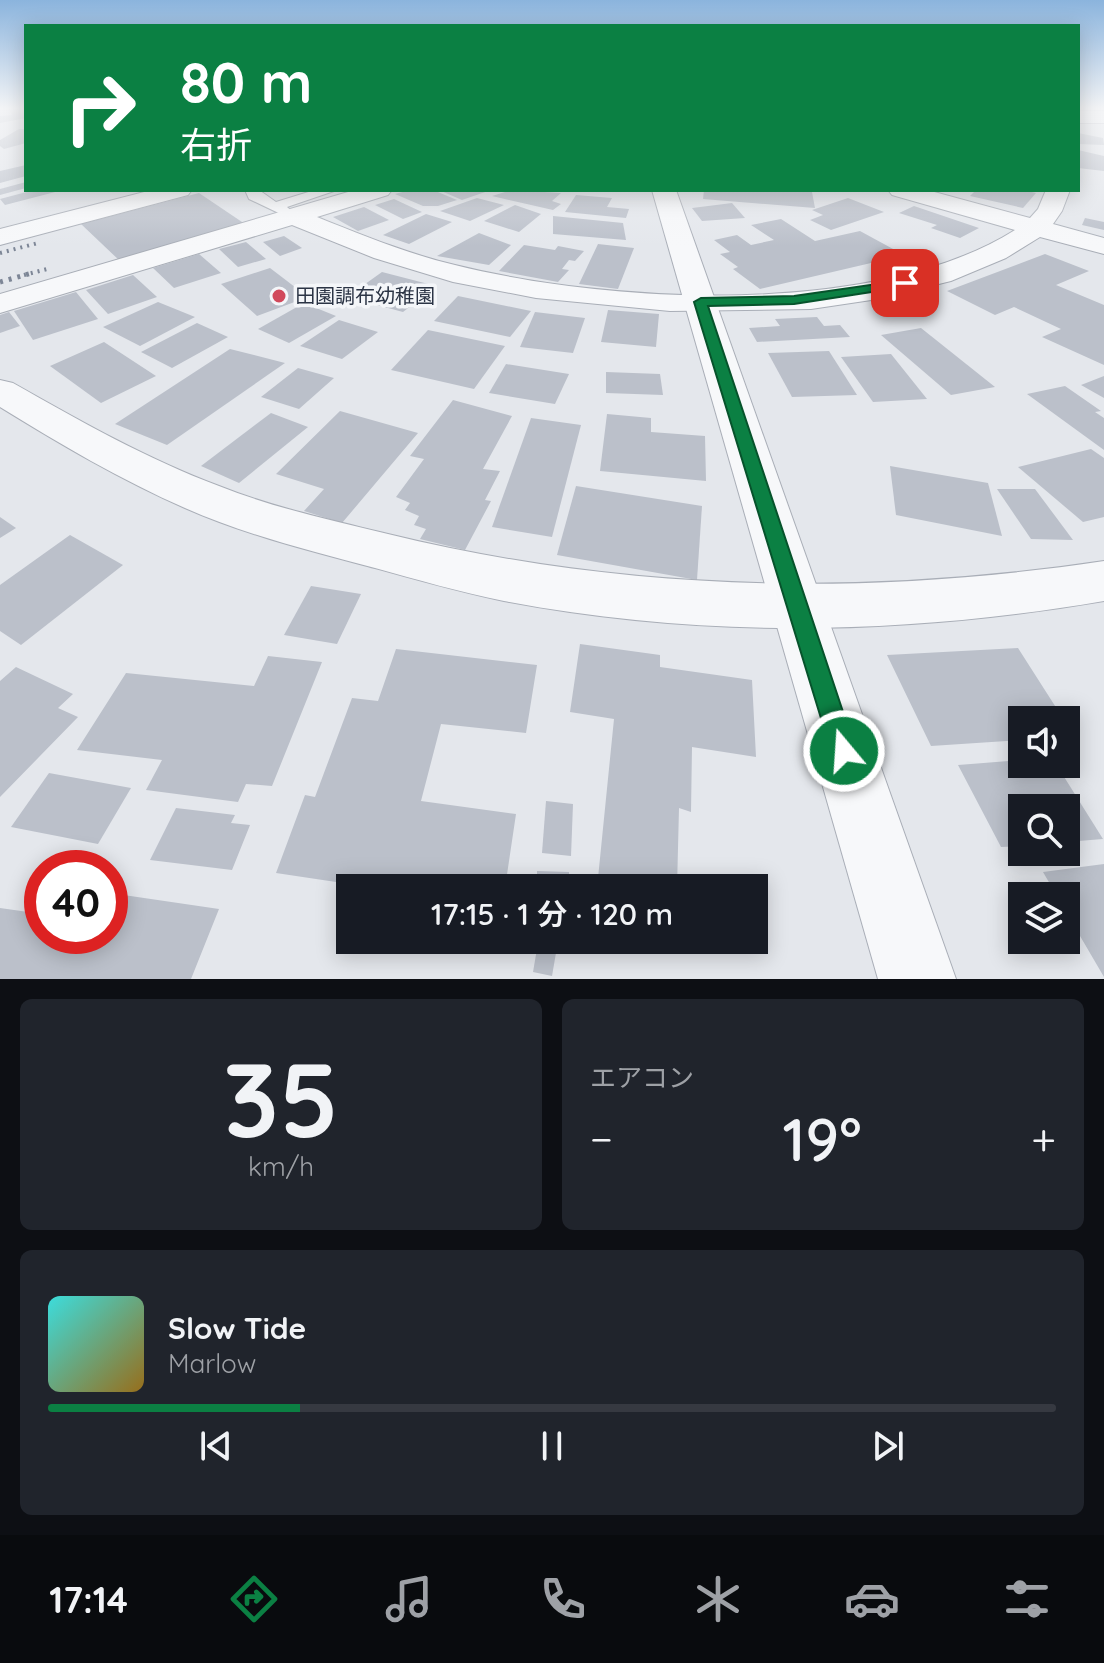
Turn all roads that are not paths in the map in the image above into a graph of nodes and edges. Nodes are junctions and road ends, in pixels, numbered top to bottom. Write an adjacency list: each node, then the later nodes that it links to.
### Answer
1 (163, 192): 8 (street)
2 (253, 192): 9 (lane)
3 (326, 192): 9 (lane)
4 (371, 192): 9 (street)
5 (665, 192): 13 (street)
6 (907, 192): 10 (street)
7 (1057, 192): 10 (street)
8 (128, 196): 11 (street)
9 (283, 212): 13 (street); 14 (street)
10 (1036, 227): 12 (street); 13 (street)
11 (0, 237)
12 (1104, 246)
13 (701, 302): 17 (street)
14 (0, 304)
15 (0, 391): 17 (street)
16 (1104, 581): 17 (street)
17 (798, 609): 18 (street)
18 (917, 979)

